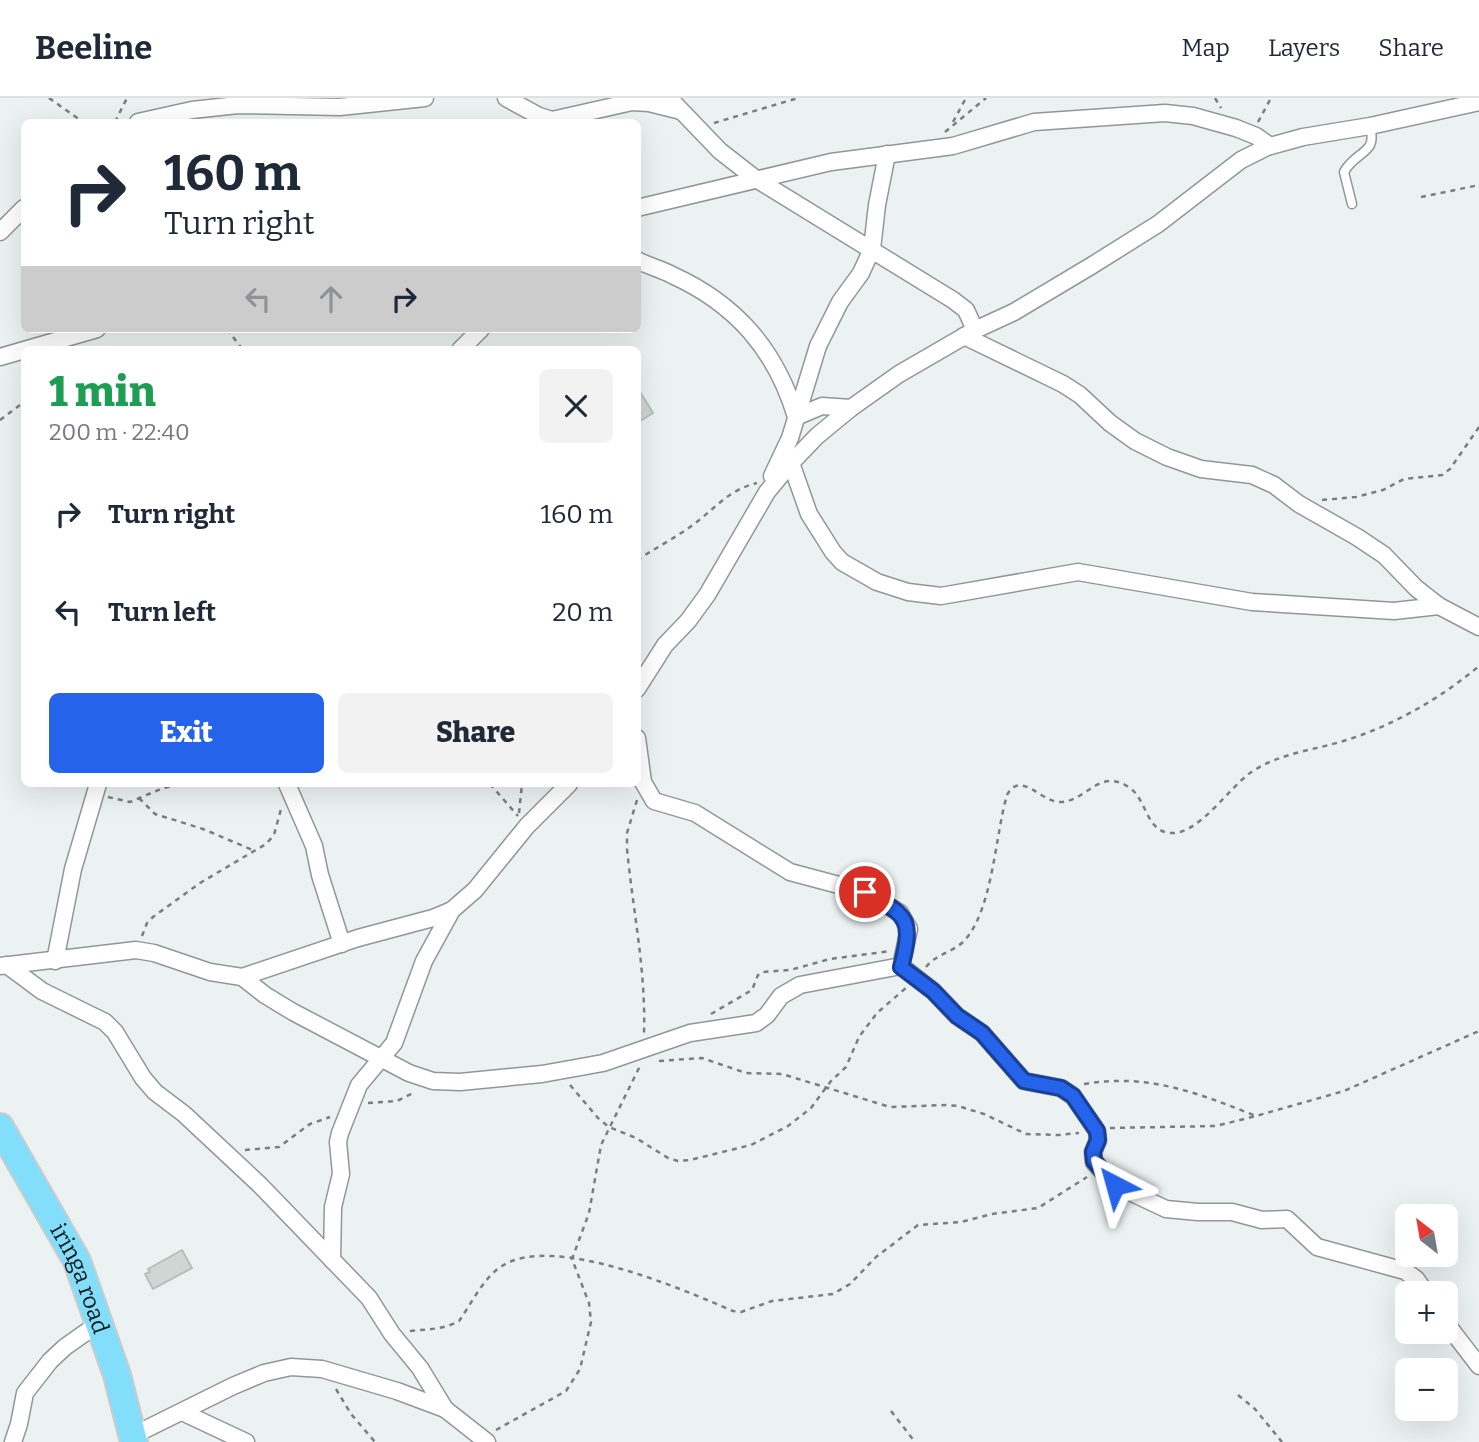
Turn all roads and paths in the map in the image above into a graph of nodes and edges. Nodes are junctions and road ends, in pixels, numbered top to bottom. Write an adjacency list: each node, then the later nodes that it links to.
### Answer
1 (49, 98): 14 (path)
2 (127, 98): 15 (path)
3 (191, 98): 13 (street)
4 (425, 98): 13 (street)
5 (506, 98): 17 (street)
6 (669, 98): 12 (street)
7 (798, 98): 21 (path)
8 (966, 98): 19 (path)
9 (986, 98): 19 (path)
10 (1271, 98): 22 (path)
11 (1479, 102): 20 (street)
12 (681, 111): 18 (street); 21 (street)
13 (174, 114): 16 (street)
14 (79, 119)
15 (116, 119)
16 (152, 119)
17 (549, 119)
18 (556, 119)
19 (951, 125): 24 (path)
20 (1370, 125): 23 (street); 29 (lane)
21 (696, 128): 26 (street)
22 (1256, 136): 23 (street); 24 (street)
23 (1270, 146): 37 (street)
24 (933, 149): 25 (street)
25 (887, 154): 26 (street); 33 (street)
26 (756, 179): 30 (street); 33 (street)
27 (1479, 185): 28 (path)
28 (1421, 197)
29 (1352, 205)
30 (641, 210)
31 (21, 211): 32 (street)
32 (0, 232)
33 (872, 249): 37 (street); 44 (street)
34 (641, 262): 44 (street)
35 (83, 333): 38 (street)
36 (477, 333): 39 (street)
37 (970, 333): 43 (street); 49 (street)
38 (38, 346)
39 (464, 346)
40 (21, 351): 41 (street)
41 (0, 357)
42 (21, 403): 45 (path)
43 (851, 408): 44 (street); 47 (street)
44 (796, 417): 48 (street)
45 (0, 420)
46 (1479, 427): 49 (path)
47 (790, 463): 48 (street); 51 (street)
48 (769, 486): 50 (path); 54 (street)
49 (1299, 504): 51 (street)
50 (641, 557)
51 (1439, 606): 52 (street)
52 (1479, 627)
53 (1479, 666): 72 (path)
54 (641, 683)
55 (641, 767): 56 (street)
56 (643, 782): 70 (street); 75 (path)
57 (168, 787): 63 (path)
58 (288, 787): 64 (path); 66 (street)
59 (493, 787): 60 (path)
60 (522, 787)
61 (566, 787): 65 (street)
62 (97, 788): 63 (path); 68 (street)
63 (139, 798): 64 (path)
64 (256, 851): 67 (path)
65 (452, 910): 66 (street); 74 (street)
66 (342, 944): 71 (street)
67 (136, 950): 68 (street); 71 (street)
68 (55, 961): 69 (street)
69 (3, 966): 85 (street)
70 (901, 967): 72 (street); 75 (street)
71 (242, 977): 74 (street)
72 (919, 979): 78 (path); 79 (street)
73 (1479, 1031): 81 (path)
74 (382, 1059): 77 (street); 80 (street)
75 (645, 1059): 76 (street); 78 (path); 83 (path)
76 (559, 1071): 77 (street); 83 (path)
77 (433, 1081): 80 (path)
78 (827, 1087): 83 (path); 84 (path)
79 (1061, 1088): 81 (path); 84 (street)
80 (351, 1105): 85 (path); 88 (street)
81 (1256, 1116): 84 (path)
82 (0, 1127): 90 (highway, iringa road)
83 (609, 1127): 87 (path)
84 (1096, 1128): 86 (street)
85 (236, 1163): 88 (street)
86 (1098, 1169): 87 (path); 89 (street)
87 (572, 1259): 91 (path); 100 (path)
88 (332, 1260): 91 (street)
89 (1417, 1281)
90 (99, 1323): 99 (highway, iringa road); 101 (street)
91 (392, 1334): 96 (street)
92 (1458, 1339): 93 (street)
93 (1479, 1366)
94 (323, 1369): 96 (street); 98 (street); 103 (path)
95 (1238, 1395): 105 (path)
96 (445, 1409): 100 (street)
97 (891, 1411): 104 (path)
98 (182, 1412): 99 (street); 102 (street)
99 (133, 1439)
100 (485, 1440)
101 (13, 1442)
102 (246, 1442)
103 (376, 1442)
104 (915, 1442)
105 (1282, 1442)

